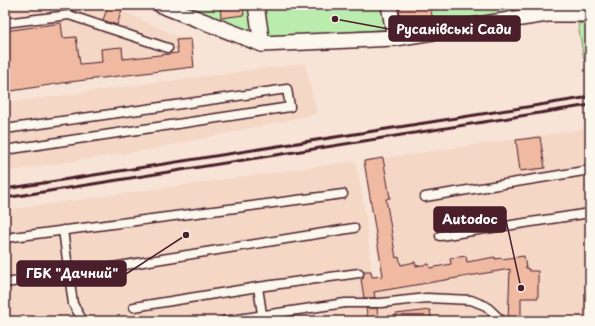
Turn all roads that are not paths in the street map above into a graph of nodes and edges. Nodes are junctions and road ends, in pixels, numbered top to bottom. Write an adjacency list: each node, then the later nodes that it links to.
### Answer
1 (161, 5): 8 (street)
2 (256, 5): 8 (street)
3 (390, 5): 7 (street)
4 (522, 12): 5 (street); 7 (street)
5 (590, 14)
6 (5, 24): 9 (lane)
7 (395, 38): 8 (street)
8 (262, 44)
9 (168, 48)
10 (5, 129): 11 (lane)
11 (5, 150)
12 (590, 170): 14 (lane)
13 (343, 194): 17 (lane)
14 (425, 197)
15 (590, 213): 18 (lane)
16 (354, 228): 21 (lane)
17 (63, 230): 19 (lane); 21 (lane)
18 (440, 236)
19 (5, 238)
20 (359, 273): 23 (lane)
21 (69, 274): 22 (lane); 26 (lane)
22 (5, 282)
23 (258, 287): 24 (lane); 25 (lane)
24 (134, 307)
25 (262, 314): 27 (lane); 28 (lane)
26 (83, 321)
27 (224, 321)
28 (502, 321)

